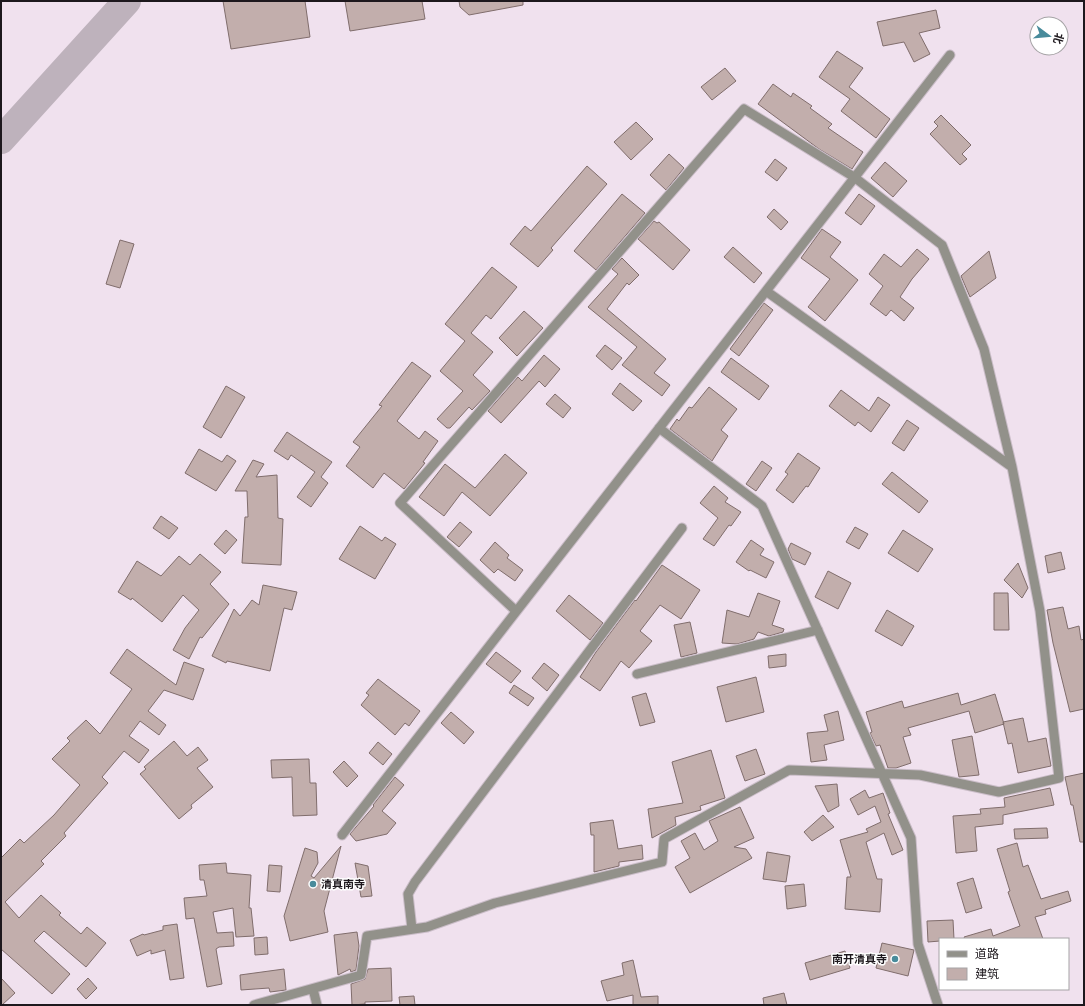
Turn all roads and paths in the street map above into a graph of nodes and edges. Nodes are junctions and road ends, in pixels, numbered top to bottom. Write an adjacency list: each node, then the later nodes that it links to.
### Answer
1 (950, 55): 2 (street)
2 (854, 177): 3 (street); 5 (street); 7 (street)
3 (766, 291): 4 (street); 5 (street)
4 (659, 428): 7 (street); 8 (street)
5 (1012, 467): 10 (street)
6 (682, 528): 12 (street)
7 (516, 612): 11 (street)
8 (818, 630): 9 (street); 10 (street)
9 (637, 674)
10 (882, 774): 12 (street); 16 (street)
11 (342, 835)
12 (412, 930): 13 (street)
13 (313, 988): 14 (street); 15 (street)
14 (254, 1005)
15 (317, 1005)
16 (938, 1005)

